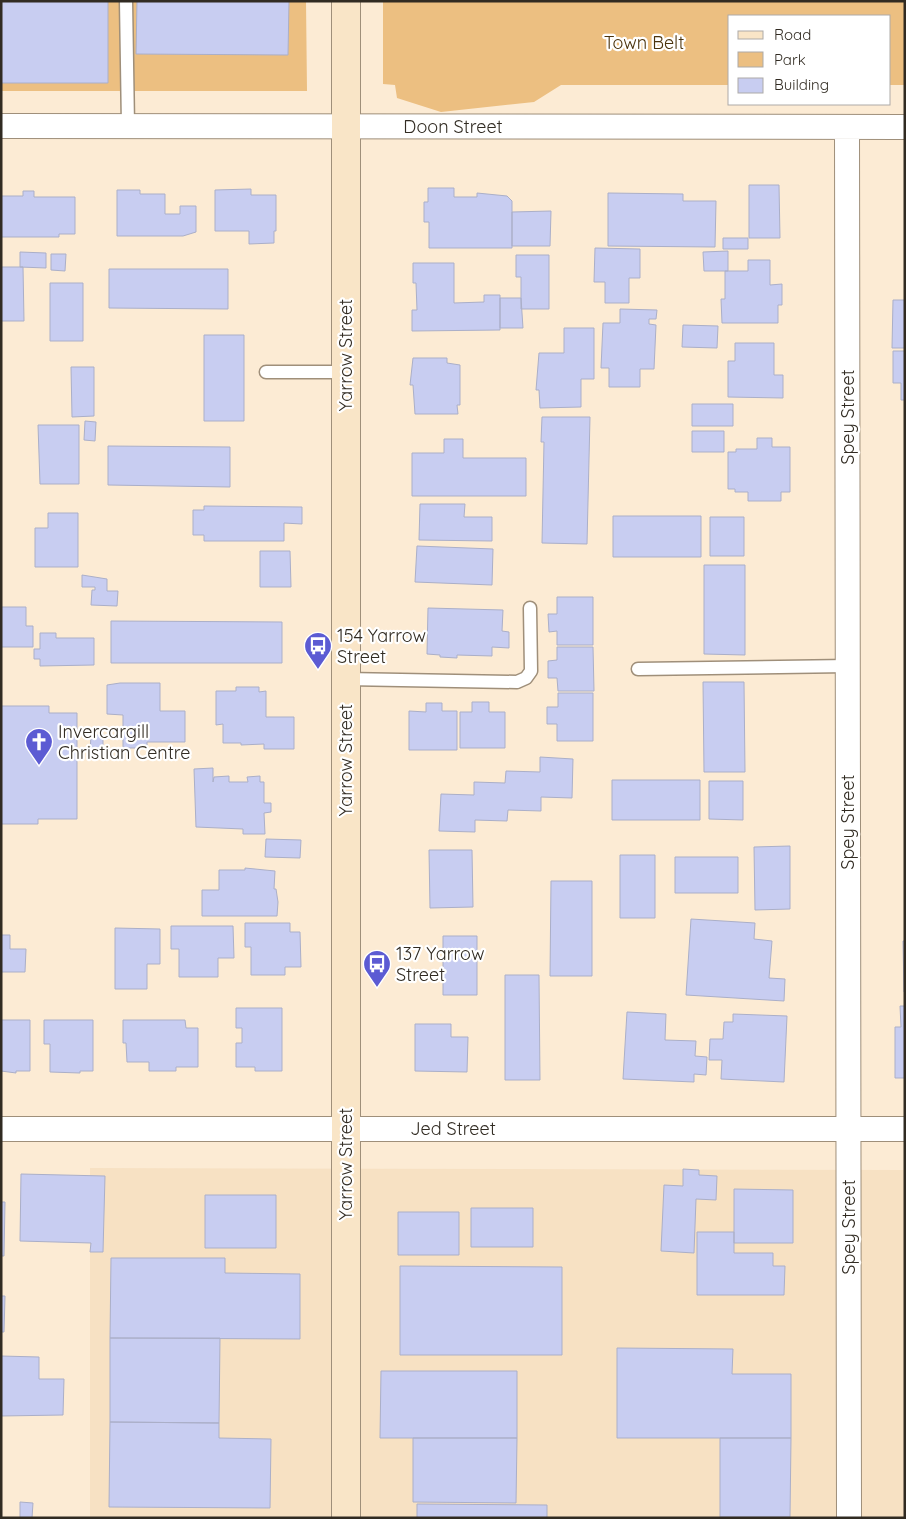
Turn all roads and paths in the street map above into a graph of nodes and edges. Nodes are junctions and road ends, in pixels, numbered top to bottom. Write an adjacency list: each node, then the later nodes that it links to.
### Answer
1 (126, 1): 4 (lane)
2 (346, 1): 5 (main road, Yarrow Street)
3 (1, 126): 4 (street, Doon Street)
4 (128, 126): 5 (street, Doon Street)
5 (346, 127): 6 (street, Doon Street); 9 (main road, Yarrow Street)
6 (847, 127): 7 (street, Doon Street); 11 (street, Spey Street)
7 (905, 127)
8 (266, 372): 9 (lane)
9 (346, 372): 13 (main road, Yarrow Street)
10 (530, 608): 13 (lane)
11 (848, 666): 12 (lane); 16 (street, Spey Street)
12 (638, 668)
13 (346, 679): 15 (main road, Yarrow Street)
14 (1, 1129): 15 (street, Jed Street)
15 (347, 1129): 16 (street, Jed Street); 18 (main road, Yarrow Street)
16 (848, 1129): 17 (street, Jed Street); 19 (street, Spey Street)
17 (905, 1129)
18 (346, 1518)
19 (849, 1518)

